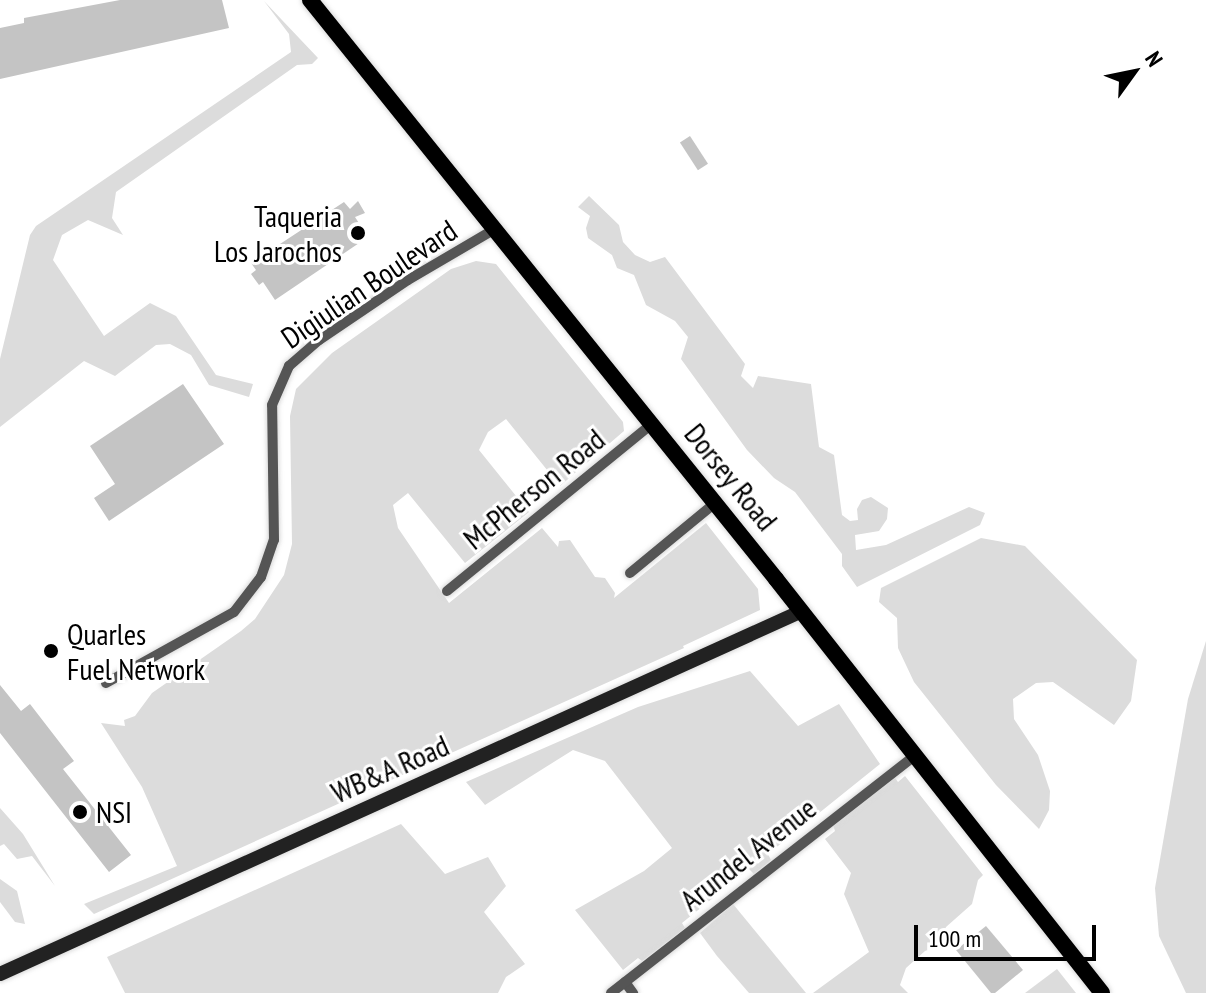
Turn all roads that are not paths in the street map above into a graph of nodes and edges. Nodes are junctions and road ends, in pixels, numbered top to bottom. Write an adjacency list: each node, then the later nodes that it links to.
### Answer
1 (310, 0): 2 (main road, Dorsey Road)
2 (495, 229): 3 (main road, Dorsey Road); 8 (street, Digiulian Boulevard)
3 (652, 424): 4 (main road, Dorsey Road); 6 (street, McPherson Road)
4 (715, 503): 5 (street); 7 (main road, Dorsey Road)
5 (630, 573)
6 (447, 591)
7 (802, 611): 9 (main road, Dorsey Road); 10 (street, WB&A Road)
8 (106, 683)
9 (916, 755): 11 (street, Arundel Avenue); 14 (main road, Dorsey Road)
10 (0, 974)
11 (625, 982): 12 (street, Arundel Avenue); 13 (street)
12 (611, 993)
13 (633, 993)
14 (1102, 993)

